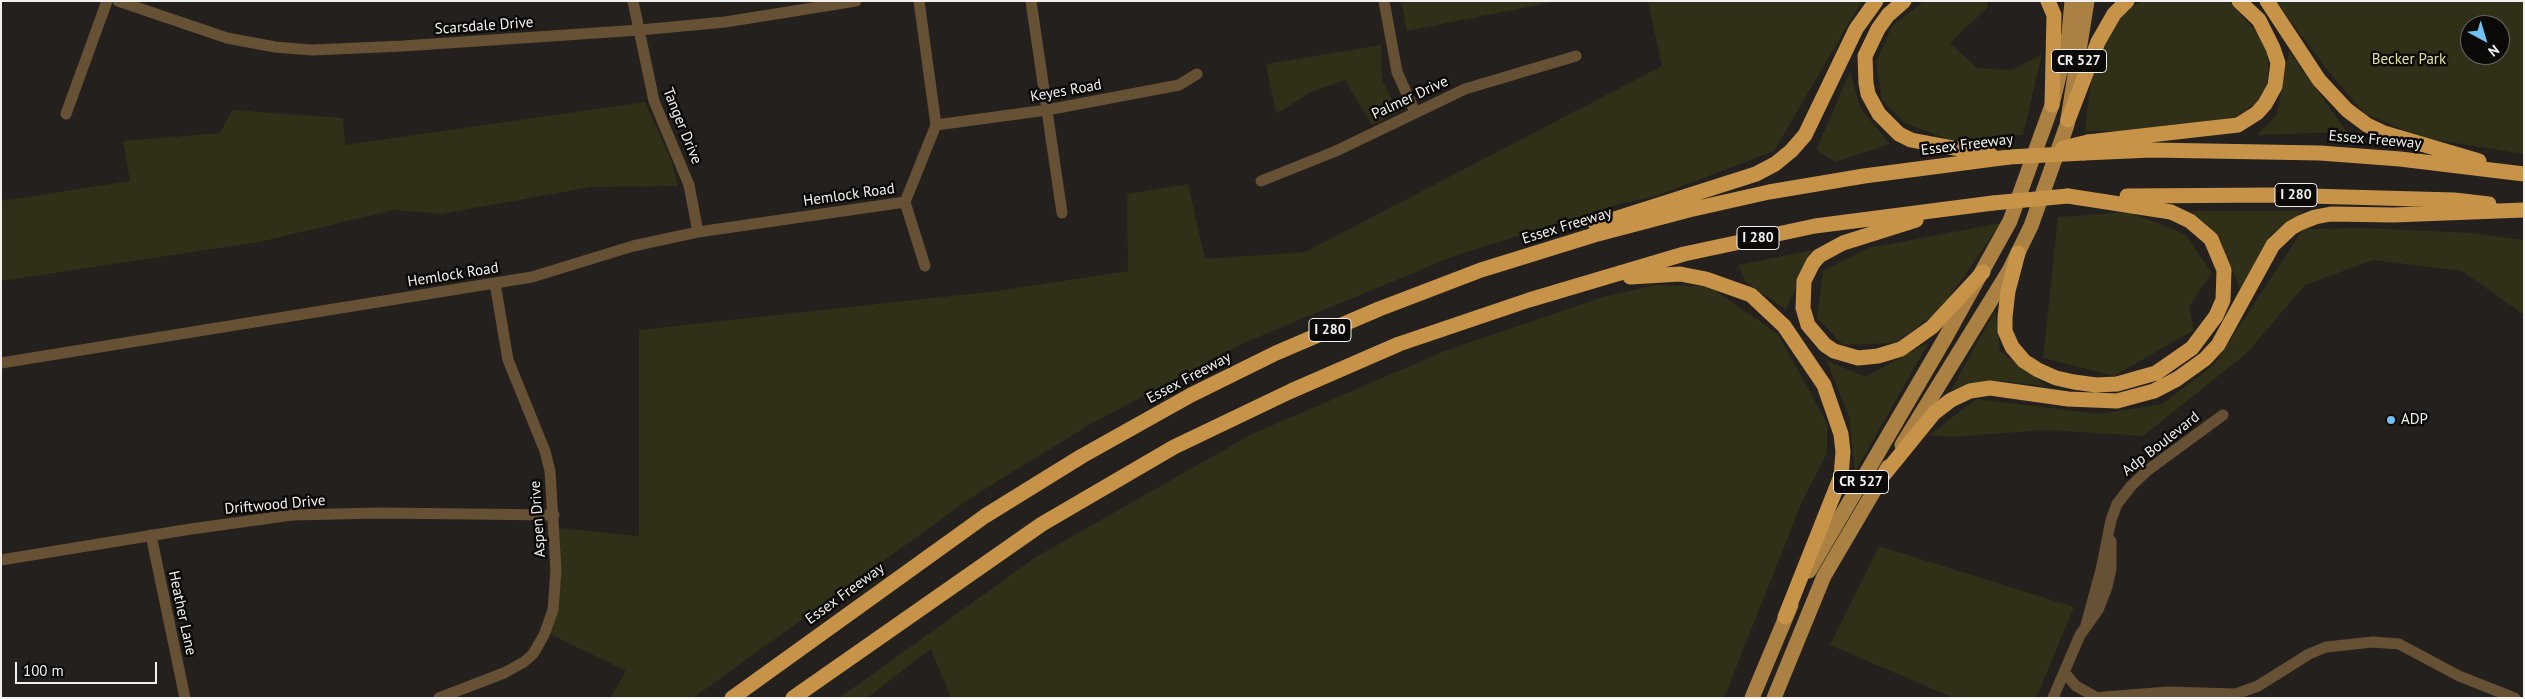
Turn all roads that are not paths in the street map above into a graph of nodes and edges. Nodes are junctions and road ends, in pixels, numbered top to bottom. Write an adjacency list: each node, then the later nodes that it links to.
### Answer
1 (107, 1): 22 (street)
2 (118, 1): 16 (street, Scarsdale Drive)
3 (633, 1): 16 (street, Tanger Drive)
4 (856, 1): 16 (street, Scarsdale Drive)
5 (919, 1): 24 (street)
6 (1030, 1): 20 (street)
7 (1384, 1): 21 (street)
8 (1876, 1): 37 (highway)
9 (1904, 1): 26 (highway)
10 (2048, 1): 19 (highway)
11 (2072, 1): 19 (main road, CR 527)
12 (2087, 1): 23 (main road, CR 527)
13 (2126, 1): 23 (highway)
14 (2239, 1): 25 (highway)
15 (2267, 1): 27 (highway)
16 (640, 30): 34 (street, Tanger Drive)
17 (1576, 56): 21 (street, Palmer Drive)
18 (1198, 74): 20 (street, Keyes Road)
19 (2052, 105): 38 (main road, CR 527)
20 (1047, 110): 24 (street, Keyes Road); 33 (street)
21 (1415, 112): 28 (street, Palmer Drive)
22 (66, 114)
23 (2068, 120): 35 (main road, CR 527)
24 (936, 125): 30 (street)
25 (2086, 148): 26 (highway, Essex Freeway / I 280, bridge); 27 (highway, Essex Freeway / I 280)
26 (2009, 157): 37 (highway, Essex Freeway / I 280)
27 (2524, 174)
28 (1262, 181)
29 (2068, 196): 31 (highway, I 280, bridge); 32 (highway, I 280); 35 (highway)
30 (906, 202): 34 (street, Hemlock Road); 36 (street)
31 (1965, 206): 38 (highway); 40 (highway, I 280)
32 (2524, 209): 43 (highway)
33 (1062, 212)
34 (698, 232): 39 (street, Hemlock Road)
35 (2018, 253): 43 (main road, CR 527)
36 (925, 266)
37 (1481, 270): 52 (highway, Essex Freeway / I 280)
38 (1983, 272): 47 (main road, CR 527)
39 (495, 283): 41 (street, Hemlock Road); 44 (street, Aspen Drive)
40 (1529, 300): 47 (highway); 53 (highway, I 280)
41 (1, 363)
42 (2223, 415): 48 (street, Adp Boulevard)
43 (1882, 477): 55 (main road, CR 527)
44 (554, 515): 45 (street, Driftwood Drive); 51 (street, Aspen Drive)
45 (151, 535): 46 (street, Driftwood Drive); 50 (street, Heather Lane)
46 (1, 560)
47 (1785, 617): 54 (main road, CR 527)
48 (2064, 672): 49 (street); 56 (street, Adp Boulevard)
49 (2093, 697): 57 (street)
50 (184, 698)
51 (439, 698)
52 (732, 698)
53 (793, 698)
54 (1752, 698)
55 (1774, 698)
56 (2053, 698)
57 (2515, 698)

